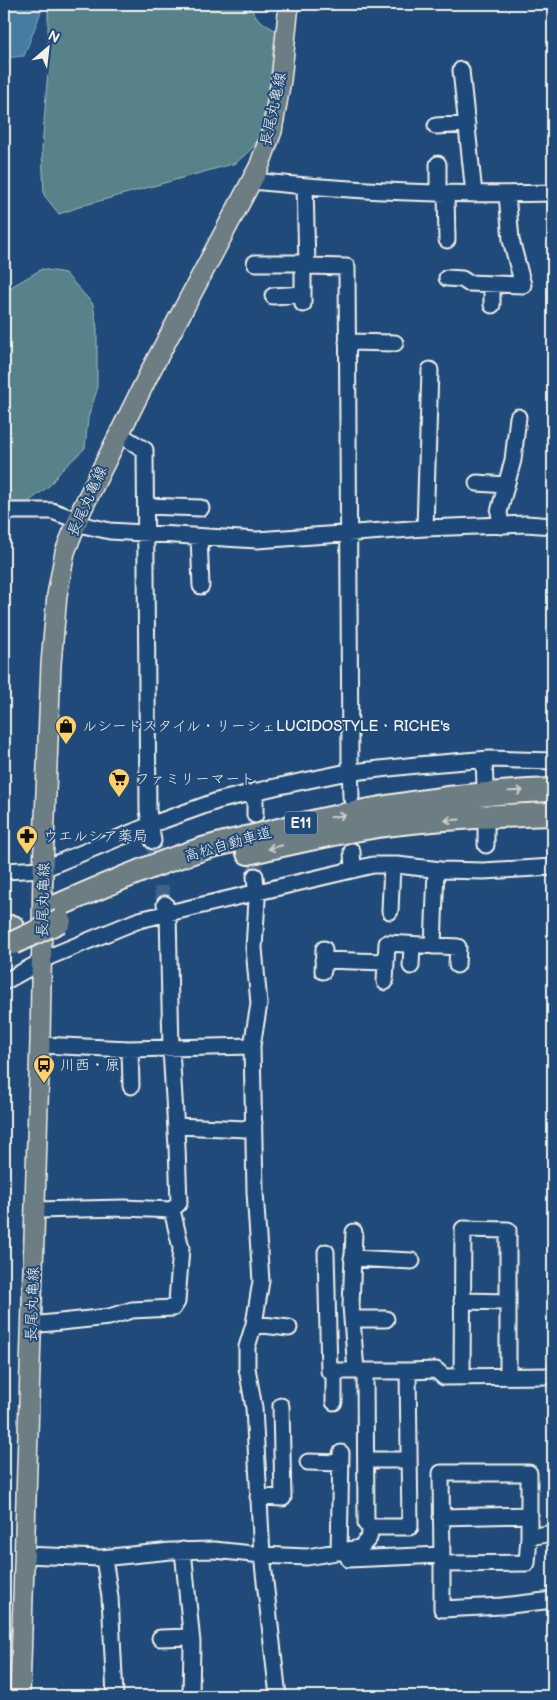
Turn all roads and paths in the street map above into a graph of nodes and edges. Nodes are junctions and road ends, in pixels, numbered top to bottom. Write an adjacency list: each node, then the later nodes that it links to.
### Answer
1 (289, 4): 6 (main road, 長尾丸亀線)
2 (461, 70): 3 (street)
3 (467, 124): 4 (street); 10 (street)
4 (436, 126)
5 (438, 164): 9 (street)
6 (252, 181): 7 (street); 23 (main road, 長尾丸亀線)
7 (305, 186): 9 (street); 14 (street)
8 (553, 193): 11 (street)
9 (442, 194): 10 (street); 12 (street)
10 (474, 194): 11 (street)
11 (507, 194): 16 (street)
12 (447, 240)
13 (255, 263): 14 (street)
14 (307, 265): 17 (street); 19 (street)
15 (447, 278): 16 (street)
16 (492, 284): 18 (street)
17 (273, 296)
18 (492, 305)
19 (347, 342): 20 (street); 33 (street)
20 (394, 342)
21 (430, 370): 32 (street)
22 (518, 417): 25 (street)
23 (119, 434): 26 (street); 29 (main road, 長尾丸亀線)
24 (477, 483): 25 (street)
25 (506, 485): 30 (street)
26 (146, 506): 27 (street); 34 (street)
27 (201, 508)
28 (4, 511): 29 (street)
29 (77, 520): 34 (street); 53 (main road, 長尾丸亀線)
30 (501, 526): 31 (street); 32 (street)
31 (553, 526)
32 (425, 528): 33 (street)
33 (349, 532): 35 (street); 39 (street)
34 (146, 534): 35 (street); 46 (street)
35 (199, 537): 36 (street)
36 (201, 586)
37 (484, 760): 38 (street); 39 (street); 40 (street)
38 (553, 762)
39 (350, 772): 42 (street); 43 (street)
40 (485, 785)
41 (553, 790): 61 (highway, 高松自動車道 / E11, one-way to 41)
42 (255, 791): 45 (street); 46 (street)
43 (351, 797)
44 (553, 814): 61 (highway, 高松自動車道 / E11, one-way to 61)
45 (255, 815)
46 (150, 825): 48 (street); 53 (street)
47 (486, 828): 49 (street)
48 (153, 841)
49 (486, 845)
50 (352, 851): 55 (street)
51 (392, 865): 55 (street); 56 (street); 60 (street)
52 (553, 868): 56 (street)
53 (43, 869): 54 (street); 66 (main road, 長尾丸亀線)
54 (4, 870)
55 (353, 870): 58 (street)
56 (436, 870): 64 (street)
57 (256, 876): 58 (street)
58 (256, 893): 59 (street); 73 (street)
59 (166, 908): 66 (street); 75 (street)
60 (390, 911)
61 (60, 913): 62 (highway, 高松自動車道 / E11)
62 (8, 937)
63 (412, 945): 64 (street); 67 (street); 69 (street)
64 (433, 946): 68 (street)
65 (323, 960): 67 (street)
66 (42, 961): 70 (street); 72 (main road, 長尾丸亀線)
67 (386, 962): 71 (street)
68 (457, 965)
69 (411, 966)
70 (4, 982)
71 (385, 982)
72 (40, 1045): 74 (street); 79 (main road, 長尾丸亀線)
73 (252, 1046): 75 (street); 77 (street)
74 (130, 1049): 75 (street); 76 (street)
75 (171, 1049): 78 (street)
76 (131, 1086)
77 (254, 1123): 78 (street); 89 (street)
78 (176, 1126): 80 (street)
79 (35, 1210): 80 (street); 90 (main road, 長尾丸亀線)
80 (172, 1210): 90 (street)
81 (354, 1232): 83 (street)
82 (326, 1252): 92 (street)
83 (352, 1258): 84 (street); 87 (street)
84 (412, 1260)
85 (462, 1301): 86 (street); 86 (street); 97 (street)
86 (508, 1302): 95 (street)
87 (352, 1319): 88 (street); 93 (street)
88 (386, 1319)
89 (254, 1324): 91 (street); 99 (street)
90 (31, 1325): 111 (main road, 長尾丸亀線)
91 (289, 1328)
92 (334, 1371): 93 (street); 98 (street)
93 (360, 1371): 94 (street); 100 (street)
94 (408, 1371): 97 (street); 101 (street)
95 (508, 1376): 96 (street); 97 (street)
96 (553, 1376)
97 (462, 1377)
98 (334, 1402)
99 (254, 1408): 103 (street); 103 (street)
100 (366, 1460): 101 (street); 106 (street)
101 (408, 1460): 106 (street)
102 (308, 1462): 110 (street)
103 (258, 1497): 112 (street)
104 (530, 1515): 105 (street); 105 (street); 108 (street)
105 (441, 1517): 114 (street)
106 (371, 1527): 110 (street)
107 (553, 1533): 108 (street)
108 (529, 1536): 114 (street)
109 (183, 1550): 112 (street); 113 (street); 116 (street)
110 (342, 1551): 112 (street); 114 (street)
111 (24, 1555): 113 (street); 118 (main road, 長尾丸亀線)
112 (262, 1555): 121 (street)
113 (104, 1558): 119 (street)
114 (441, 1559): 115 (street)
115 (553, 1600)
116 (191, 1636): 117 (street); 120 (street)
117 (160, 1638)
118 (20, 1696)
119 (115, 1696)
120 (191, 1696)
121 (278, 1696)

